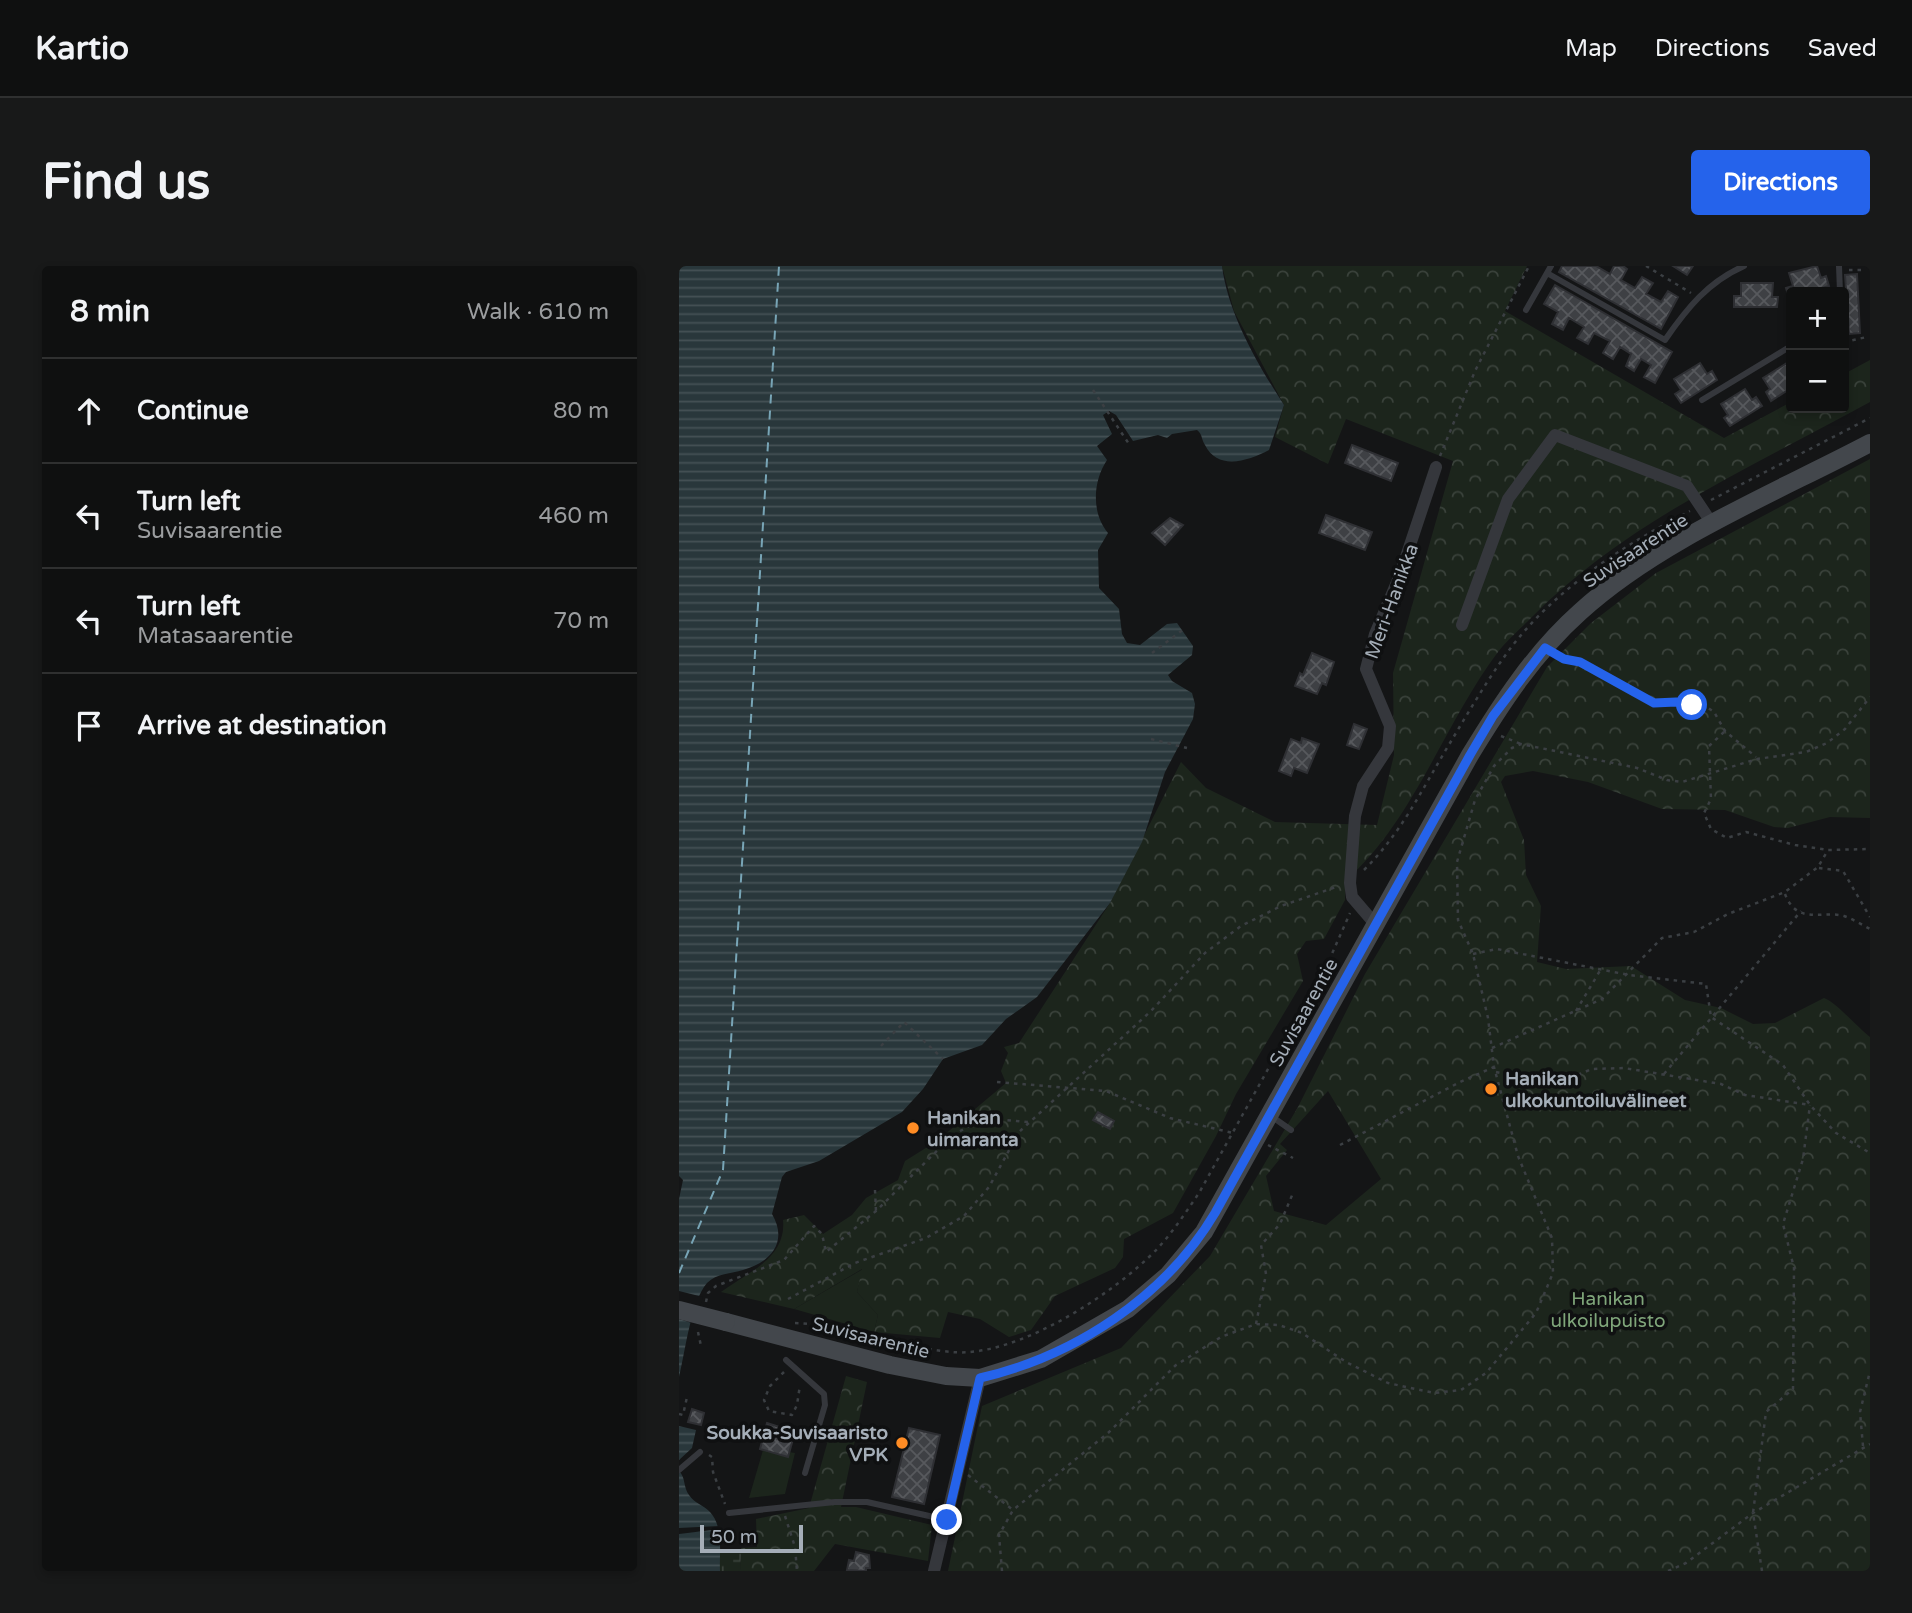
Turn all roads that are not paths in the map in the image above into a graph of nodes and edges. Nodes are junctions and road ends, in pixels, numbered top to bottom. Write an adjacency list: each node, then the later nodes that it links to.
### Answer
1 (1744, 266): 3 (lane)
2 (1839, 268): 4 (lane)
3 (1549, 270): 5 (lane)
4 (1840, 287)
5 (1526, 310)
6 (1786, 349): 7 (lane)
7 (1702, 400)
8 (1870, 443): 10 (street, Suvisaarentie)
9 (1436, 467): 12 (street, Meri-Hanikka)
10 (1713, 525): 11 (street); 12 (street, Suvisaarentie)
11 (1462, 625)
12 (1376, 925): 13 (street, Suvisaarentie)
13 (1269, 1115): 14 (lane); 17 (street, Suvisaarentie)
14 (1291, 1130)
15 (679, 1310): 17 (street, Suvisaarentie, bridge)
16 (789, 1362): 20 (lane)
17 (980, 1378): 22 (street)
18 (701, 1452): 19 (lane)
19 (679, 1470)
20 (805, 1473)
21 (729, 1513): 22 (lane)
22 (947, 1520): 23 (street)
23 (934, 1571)

